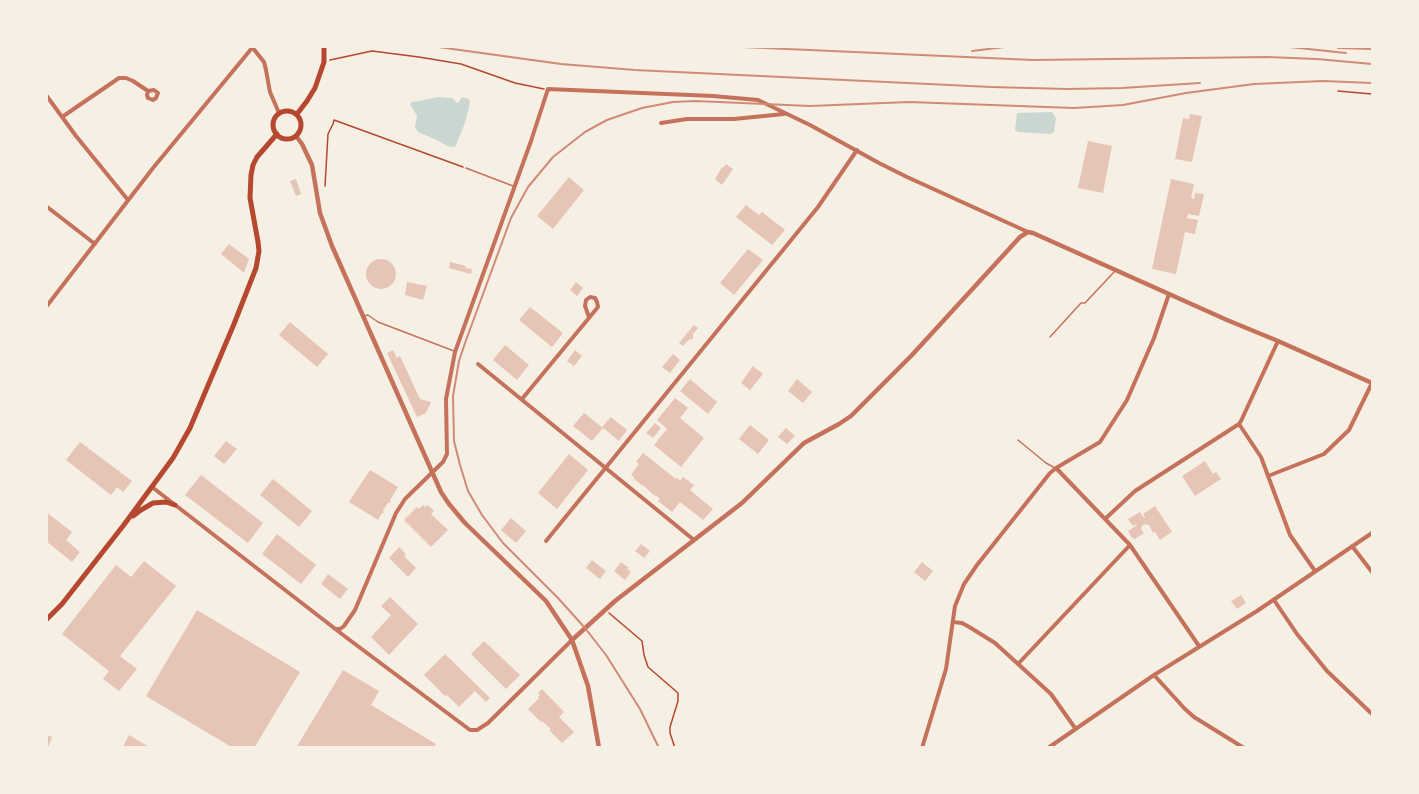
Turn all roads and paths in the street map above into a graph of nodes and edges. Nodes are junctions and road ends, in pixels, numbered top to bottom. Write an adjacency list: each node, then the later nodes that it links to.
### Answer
1 (324, 46): 3 (main road)
2 (252, 47): 9 (street); 20 (street)
3 (324, 62): 4 (path); 11 (main road)
4 (548, 89): 10 (street); 19 (street)
5 (148, 91): 12 (street)
6 (1338, 91): 7 (path)
7 (1372, 94)
8 (46, 95): 12 (street)
9 (279, 113): 11 (main road); 14 (main road)
10 (784, 113): 13 (street); 16 (street)
11 (297, 114): 15 (main road)
12 (62, 117): 20 (street)
13 (661, 123)
14 (277, 134): 15 (main road); 41 (main road)
15 (296, 136): 27 (street)
16 (857, 150): 22 (street); 37 (street)
17 (466, 168): 18 (path); 19 (lane)
18 (325, 186)
19 (514, 186): 31 (street)
20 (128, 200): 23 (street)
21 (46, 207): 23 (street)
22 (1028, 232): 24 (street); 46 (street)
23 (95, 244): 26 (street)
24 (1115, 271): 25 (street); 29 (lane)
25 (1169, 294): 30 (street); 38 (street)
26 (46, 307)
27 (362, 316): 31 (lane); 39 (street)
28 (589, 317): 28 (street); 34 (street)
29 (1050, 337)
30 (1278, 341): 33 (street); 35 (street)
31 (455, 352): 39 (street)
32 (478, 364): 34 (street)
33 (1372, 383): 40 (street)
34 (522, 399): 37 (street)
35 (1239, 424): 40 (street); 43 (street)
36 (1018, 440): 38 (lane)
37 (606, 468): 46 (street); 47 (street)
38 (1056, 468): 43 (street); 55 (street)
39 (431, 472): 56 (street); 57 (street)
40 (1268, 476): 50 (street)
41 (152, 487): 42 (street); 44 (main road)
42 (175, 505): 44 (main road); 56 (street)
43 (1105, 519): 48 (street)
44 (123, 526): 54 (main road)
45 (1372, 533): 49 (street)
46 (694, 540): 53 (street)
47 (546, 542)
48 (1130, 545): 58 (street); 59 (street)
49 (1352, 546): 50 (street); 51 (street)
50 (1315, 571): 52 (street)
51 (1372, 572)
52 (1274, 600): 58 (street); 61 (street)
53 (606, 609): 57 (street); 64 (path)
54 (46, 620)
55 (953, 622): 59 (street); 65 (street)
56 (335, 629): 57 (street)
57 (572, 640): 63 (street)
58 (1199, 646): 60 (street)
59 (1018, 664): 62 (street)
60 (1154, 675): 62 (street); 67 (street)
61 (1372, 714)
62 (1075, 728): 66 (street)
63 (599, 747)
64 (675, 747)
65 (922, 747)
66 (1048, 747)
67 (1245, 747)

